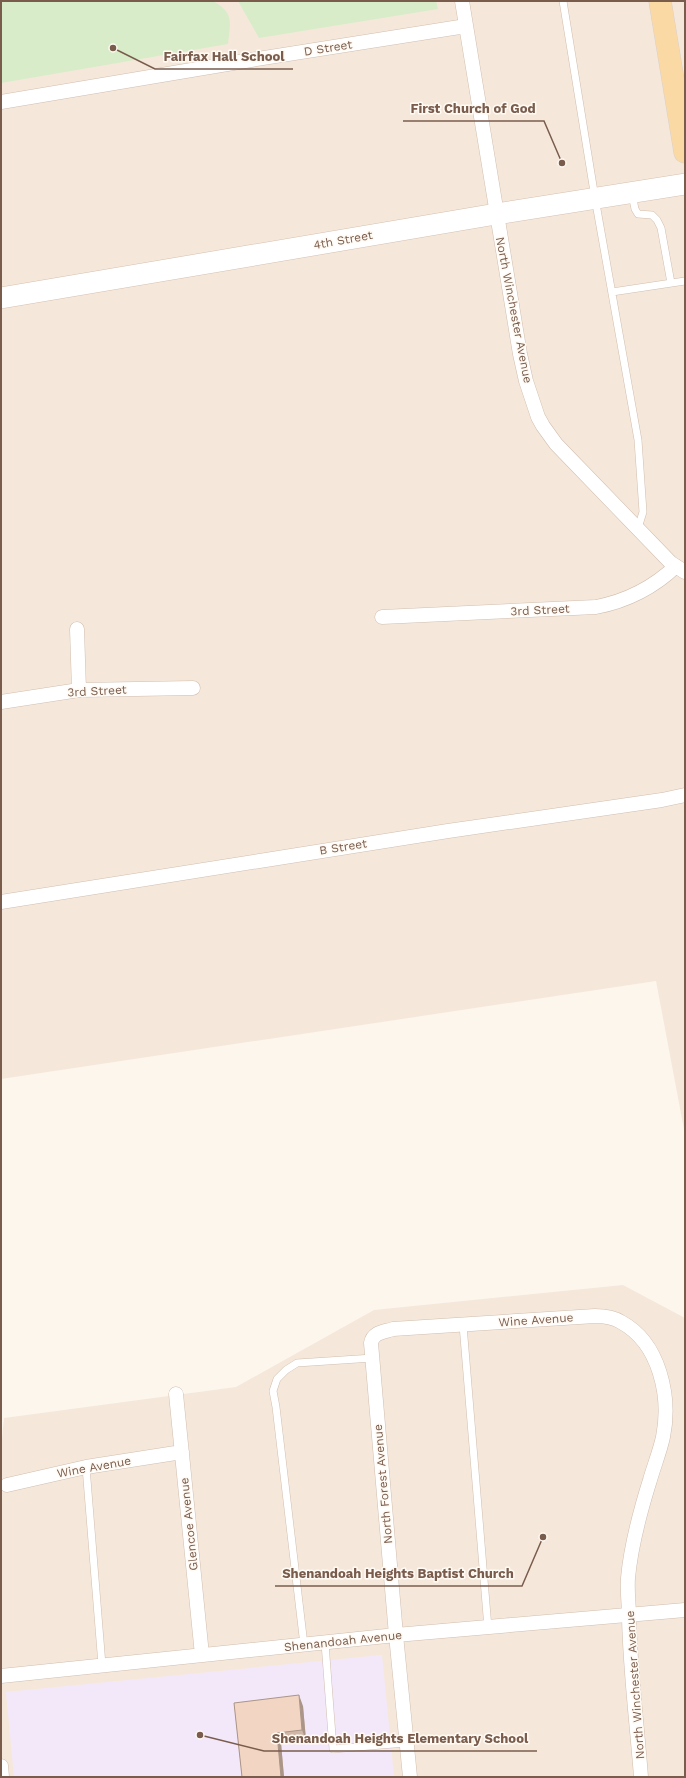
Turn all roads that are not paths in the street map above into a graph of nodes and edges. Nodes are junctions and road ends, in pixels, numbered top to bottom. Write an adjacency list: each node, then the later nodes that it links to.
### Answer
1 (462, 1): 4 (street, North Winchester Avenue)
2 (563, 1): 9 (lane)
3 (660, 1): 6 (main road)
4 (466, 26): 5 (street, D Street); 10 (street, North Winchester Avenue)
5 (1, 102)
6 (685, 152)
7 (685, 184): 8 (street, 4th Street)
8 (632, 192): 9 (street, 4th Street); 12 (lane)
9 (595, 198): 10 (street, 4th Street); 13 (lane)
10 (496, 214): 14 (street, 4th Street); 15 (street, North Winchester Avenue)
11 (685, 281): 12 (lane)
12 (671, 283): 13 (lane)
13 (612, 292): 15 (lane)
14 (1, 298)
15 (638, 528): 16 (street, North Winchester Avenue)
16 (680, 569): 17 (street, 3rd Street)
17 (382, 617)
18 (77, 629): 20 (street)
19 (194, 688): 20 (street, 3rd Street)
20 (79, 690): 21 (street, 3rd Street)
21 (1, 702)
22 (685, 795): 23 (street, B Street)
23 (1, 902)
24 (463, 1325): 25 (street, Wine Avenue); 27 (street, Wine Avenue); 33 (lane)
25 (373, 1358): 34 (street, North Forest Avenue); 36 (lane)
26 (176, 1394): 28 (street, Glencoe Avenue)
27 (665, 1406): 32 (street, North Winchester Avenue)
28 (182, 1452): 29 (street, Wine Avenue); 37 (street, Glencoe Avenue)
29 (86, 1467): 30 (street, Wine Avenue); 38 (lane)
30 (7, 1485)
31 (685, 1610): 32 (street, Shenandoah Avenue)
32 (629, 1615): 33 (street, Shenandoah Avenue); 44 (street, North Winchester Avenue)
33 (488, 1628): 34 (street, Shenandoah Avenue)
34 (396, 1635): 35 (street, Shenandoah Avenue); 40 (street, North Forest Avenue)
35 (326, 1643): 36 (street, Shenandoah Avenue); 40 (lane)
36 (304, 1645): 37 (street, Shenandoah Avenue)
37 (202, 1655): 38 (street, Shenandoah Avenue)
38 (102, 1665): 39 (street, Shenandoah Avenue)
39 (1, 1676)
40 (406, 1742): 43 (street, North Forest Avenue)
41 (1, 1766): 42 (street)
42 (2, 1777)
43 (410, 1777)
44 (641, 1777)

